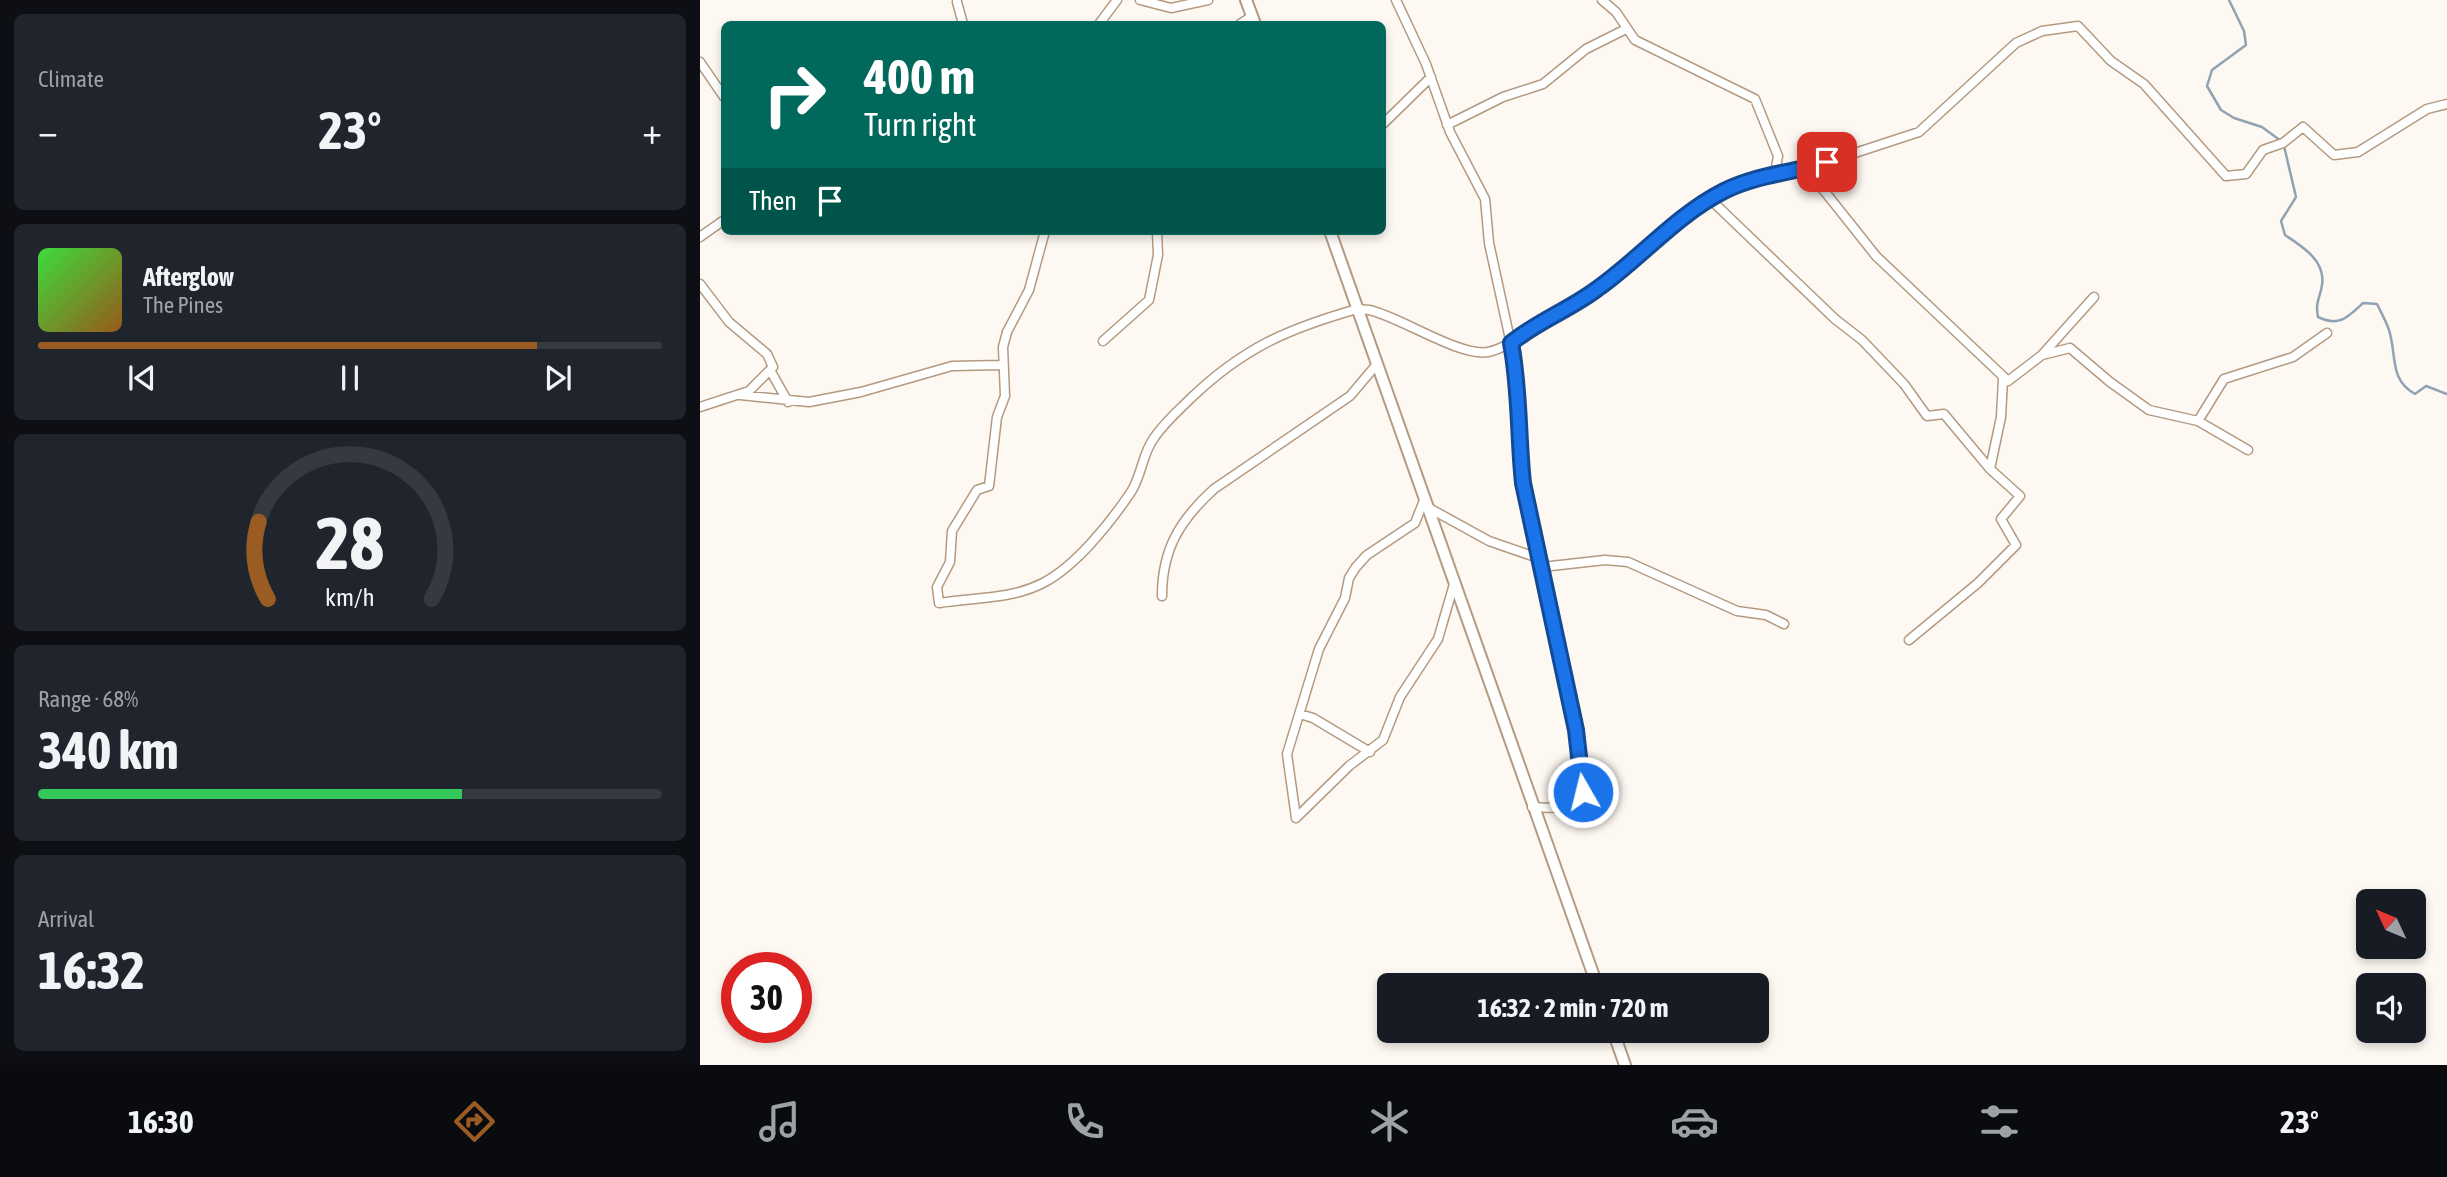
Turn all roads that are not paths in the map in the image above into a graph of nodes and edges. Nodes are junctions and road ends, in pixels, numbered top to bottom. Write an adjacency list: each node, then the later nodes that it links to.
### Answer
1 (1117, 0): 10 (street)
2 (1140, 0): 3 (street)
3 (1208, 0)
4 (1246, 0): 8 (main road)
5 (1396, 0): 13 (street)
6 (1602, 0): 11 (street)
7 (958, 1): 9 (street)
8 (1253, 20)
9 (963, 21)
10 (1101, 21)
11 (1626, 29): 17 (street); 19 (street)
12 (700, 62): 14 (street)
13 (1431, 77): 16 (street); 17 (street)
14 (721, 93)
15 (2447, 104): 18 (street)
16 (1386, 121)
17 (1447, 125): 31 (street)
18 (1802, 170): 19 (street); 36 (street)
19 (1775, 173): 20 (street)
20 (1710, 199): 31 (street); 42 (street)
21 (721, 222): 25 (street)
22 (1044, 235): 34 (street)
23 (1157, 235): 30 (street)
24 (1331, 235): 28 (main road)
25 (700, 237)
26 (700, 284): 35 (street)
27 (2094, 298): 32 (street)
28 (1357, 309): 31 (street); 33 (main road); 34 (street)
29 (2327, 333): 40 (street)
30 (1103, 341)
31 (1511, 343): 44 (street)
32 (2042, 355): 36 (street); 40 (street)
33 (1377, 364): 43 (main road); 46 (street)
34 (1002, 365): 38 (street)
35 (770, 370): 37 (street); 38 (street)
36 (2003, 379): 42 (street)
37 (740, 395): 38 (street); 39 (street)
38 (788, 402)
39 (700, 407)
40 (2199, 421): 41 (street)
41 (2248, 450)
42 (1990, 470): 48 (street)
43 (1427, 503): 44 (street); 45 (main road); 49 (street)
44 (1542, 563): 47 (street); 51 (street)
45 (1455, 581): 50 (street); 51 (main road)
46 (1162, 596)
47 (1784, 624)
48 (1909, 640)
49 (1300, 714): 50 (street); 50 (street)
50 (1370, 752)
51 (1532, 807): 52 (main road)
52 (1593, 973)
53 (1617, 1043): 54 (main road)
54 (1625, 1065)

